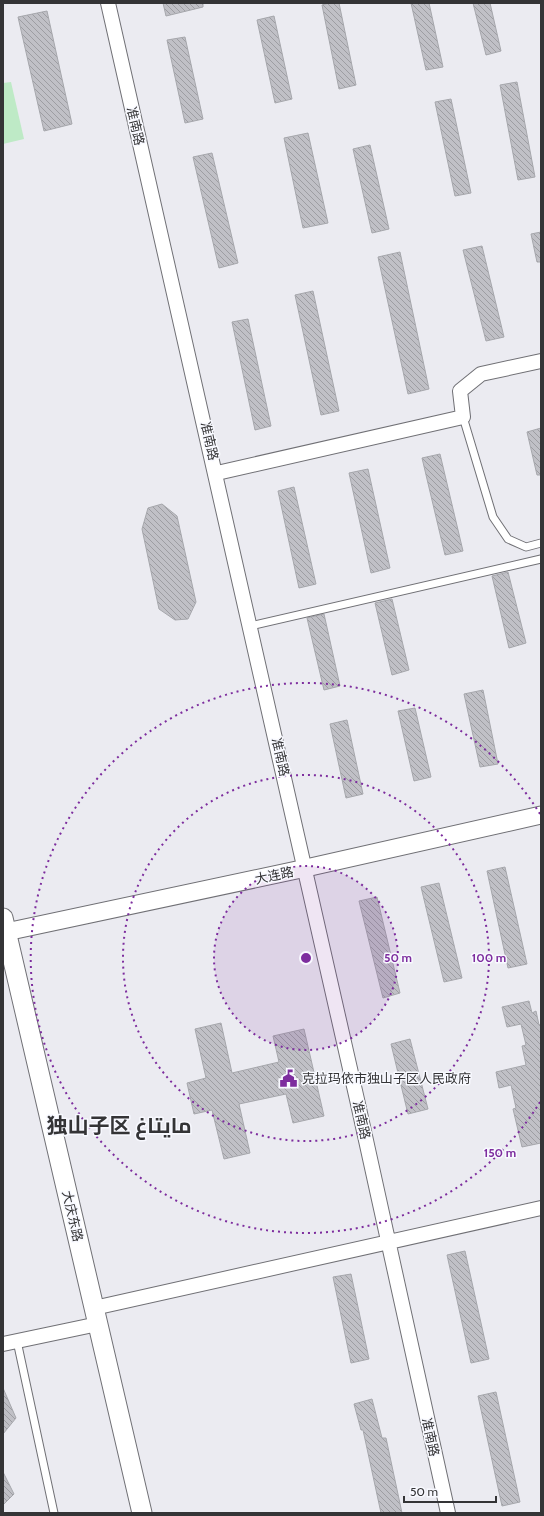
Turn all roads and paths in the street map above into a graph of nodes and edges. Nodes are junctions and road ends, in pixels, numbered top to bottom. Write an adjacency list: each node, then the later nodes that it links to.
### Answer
1 (108, 3): 4 (street, 准南路)
2 (541, 361): 3 (street)
3 (462, 417): 4 (street); 5 (lane)
4 (217, 473): 7 (street, 准南路)
5 (541, 543)
6 (541, 559): 7 (lane)
7 (250, 626): 9 (street, 准南路)
8 (541, 815): 9 (street, 大连路)
9 (306, 868): 10 (street, 大连路); 12 (street, 准南路)
10 (4, 925): 13 (main road, 大庆东路)
11 (541, 1208): 12 (street)
12 (389, 1243): 13 (street); 18 (street, 准南路)
13 (96, 1316): 14 (street); 17 (main road, 大庆东路)
14 (17, 1341): 15 (street); 16 (lane)
15 (3, 1344)
16 (54, 1513)
17 (142, 1513)
18 (448, 1513)

